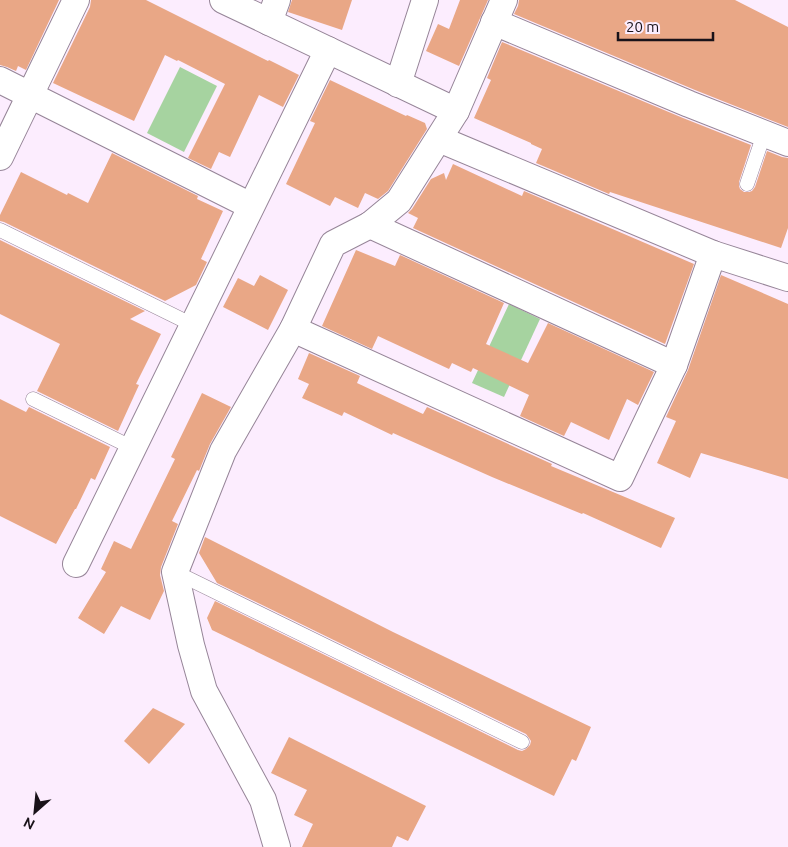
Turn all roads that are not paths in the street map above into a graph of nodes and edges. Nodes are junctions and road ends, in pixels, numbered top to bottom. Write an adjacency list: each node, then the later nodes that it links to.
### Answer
1 (76, 0): 9 (street)
2 (223, 0): 4 (street)
3 (426, 0): 8 (street)
4 (273, 11): 6 (street)
5 (499, 11): 10 (street); 11 (street)
6 (328, 50): 8 (street); 16 (street)
7 (0, 80): 9 (street)
8 (398, 84): 10 (street)
9 (30, 95): 14 (street); 16 (street)
10 (456, 111): 12 (street)
11 (764, 134): 13 (street); 15 (lane)
12 (439, 138): 17 (street); 19 (street)
13 (788, 143)
14 (0, 157)
15 (747, 184)
16 (251, 206): 21 (street)
17 (370, 225): 22 (street); 23 (street)
18 (0, 230): 21 (lane)
19 (713, 254): 20 (street); 23 (street)
20 (788, 278)
21 (193, 325): 25 (street)
22 (293, 329): 23 (street); 27 (street)
23 (674, 365)
24 (33, 399): 25 (lane)
25 (133, 448): 26 (street)
26 (76, 564)
27 (175, 572): 28 (lane); 29 (street)
28 (522, 742)
29 (277, 847)

